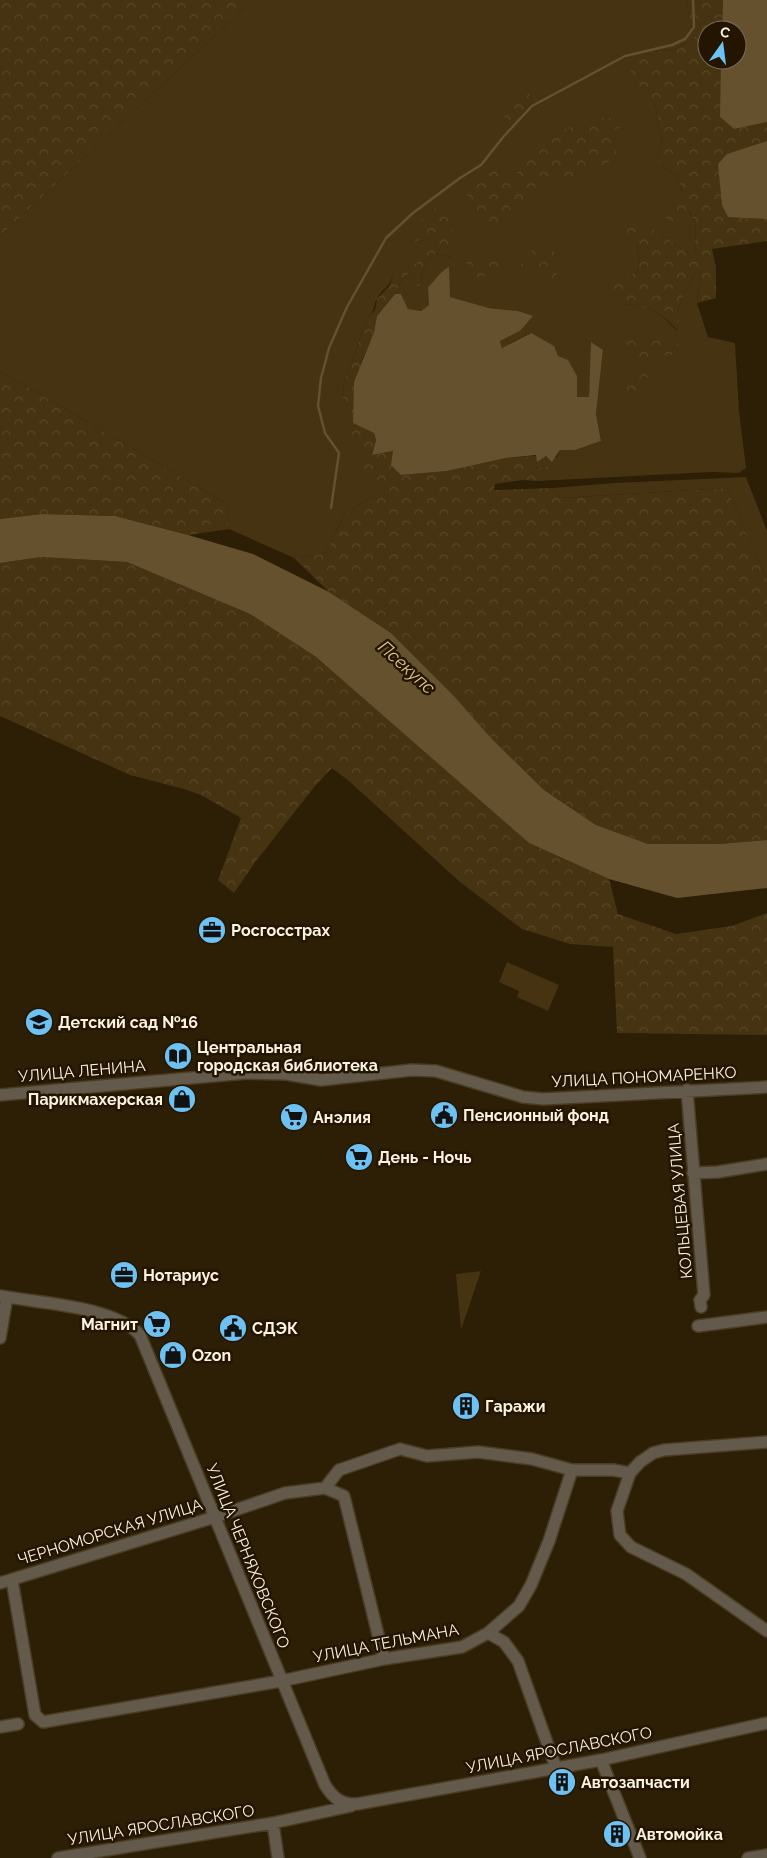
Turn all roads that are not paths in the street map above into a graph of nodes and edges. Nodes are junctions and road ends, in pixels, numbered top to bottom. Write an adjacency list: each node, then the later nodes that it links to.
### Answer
1 (767, 1087): 2 (street, УЛИЦА ПОНОМАРЕНКО)
2 (687, 1090): 4 (street, УЛИЦА ПОНОМАРЕНКО); 6 (street, КОЛЬЦЕВАЯ УЛИЦА)
3 (0, 1095): 4 (street, УЛИЦА ЛЕНИНА)
4 (523, 1097)
5 (767, 1164): 6 (street)
6 (693, 1173): 8 (street, КОЛЬЦЕВАЯ УЛИЦА)
7 (4, 1297): 11 (street); 16 (street, УЛИЦА ЧЕРНЯХОВСКОГО)
8 (701, 1307)
9 (767, 1317): 10 (street)
10 (698, 1326)
11 (0, 1338)
12 (767, 1442): 14 (street)
13 (572, 1470): 14 (street); 15 (street); 19 (street, УЛИЦА ТЕЛЬМАНА)
14 (630, 1473): 18 (street)
15 (325, 1488): 16 (street, ЧЕРНОМОРСКАЯ УЛИЦА); 20 (street)
16 (215, 1517): 17 (street, ЧЕРНОМОРСКАЯ УЛИЦА); 21 (street, УЛИЦА ЧЕРНЯХОВСКОГО)
17 (6, 1581): 21 (street, УЛИЦА ТЕЛЬМАНА)
18 (767, 1631)
19 (488, 1633): 20 (street, УЛИЦА ТЕЛЬМАНА); 26 (street)
20 (384, 1659): 21 (street, УЛИЦА ТЕЛЬМАНА)
21 (281, 1681): 27 (street, УЛИЦА ЧЕРНЯХОВСКОГО)
22 (767, 1723): 25 (street, УЛИЦА ЯРОСЛАВСКОГО)
23 (18, 1724): 24 (street)
24 (0, 1727)
25 (601, 1760): 26 (street, УЛИЦА ЯРОСЛАВСКОГО); 32 (street)
26 (556, 1768): 27 (street, УЛИЦА ЯРОСЛАВСКОГО)
27 (351, 1804): 28 (street, УЛИЦА ЯРОСЛАВСКОГО)
28 (273, 1823): 30 (street, УЛИЦА ЯРОСЛАВСКОГО); 31 (street)
29 (767, 1855): 33 (street)
30 (58, 1858)
31 (278, 1858)
32 (640, 1858)
33 (748, 1858)

